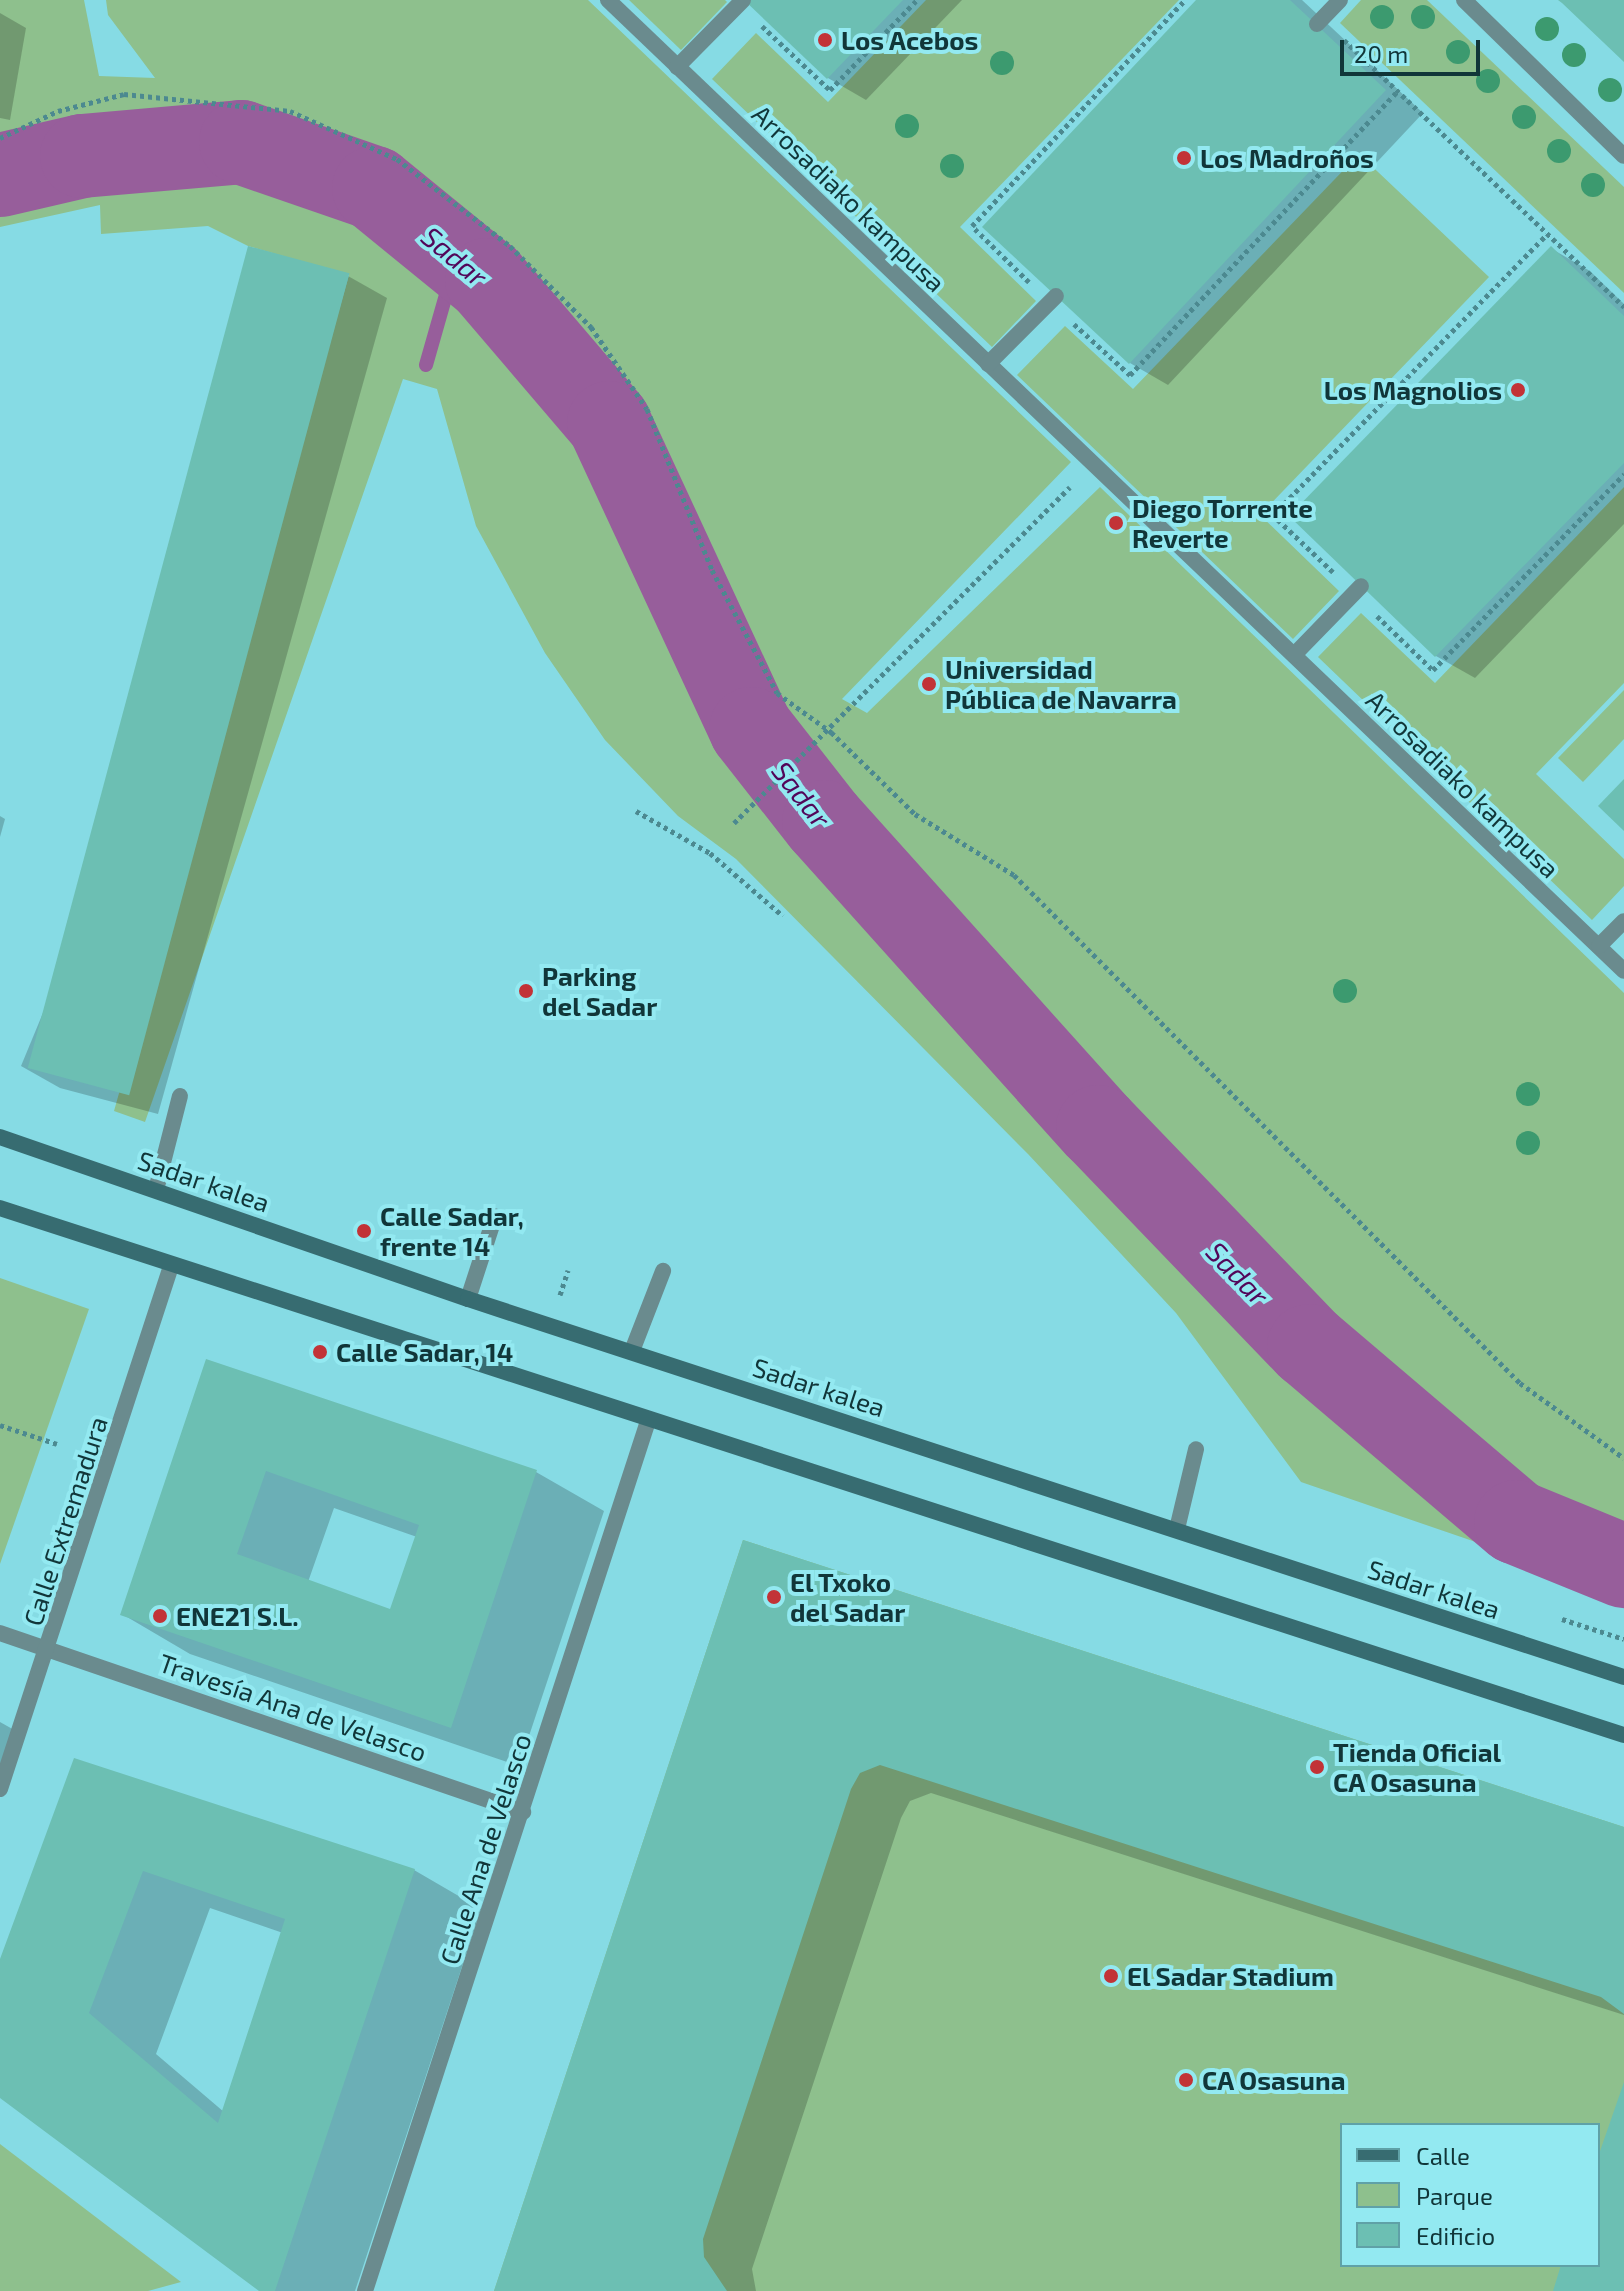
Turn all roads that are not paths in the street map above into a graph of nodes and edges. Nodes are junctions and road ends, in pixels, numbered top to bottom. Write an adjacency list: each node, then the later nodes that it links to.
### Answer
1 (608, 0): 6 (street, Arrosadiako kampusa)
2 (1340, 0): 5 (street)
3 (1464, 0): 7 (street)
4 (741, 2): 6 (street)
5 (1320, 22)
6 (677, 67): 9 (street, Arrosadiako kampusa)
7 (1624, 156)
8 (1053, 299): 9 (street)
9 (988, 364): 11 (street, Arrosadiako kampusa)
10 (1358, 590): 11 (street)
11 (1294, 655): 13 (street, Arrosadiako kampusa)
12 (1624, 921): 13 (street)
13 (1599, 946): 14 (street, Arrosadiako kampusa)
14 (1624, 971)
15 (180, 1096): 17 (street)
16 (0, 1137): 17 (street, Sadar kalea)
17 (156, 1190): 22 (street, Sadar kalea)
18 (0, 1208): 20 (street)
19 (495, 1216): 22 (street)
20 (171, 1266): 24 (street); 28 (street, Calle Extremadura)
21 (663, 1271): 23 (street)
22 (468, 1299): 23 (street, Sadar kalea)
23 (632, 1351): 26 (street, Sadar kalea)
24 (648, 1421): 30 (street); 32 (street, Calle Ana de Velasco)
25 (1196, 1449): 26 (street)
26 (1177, 1529): 29 (street, Sadar kalea)
27 (0, 1633): 28 (street, Travesía Ana de Velasco)
28 (48, 1649): 31 (street, Calle Extremadura); 32 (street, Travesía Ana de Velasco)
29 (1624, 1677)
30 (1624, 1735)
31 (0, 1789)
32 (523, 1812): 33 (street, Calle Ana de Velasco)
33 (365, 2291)

